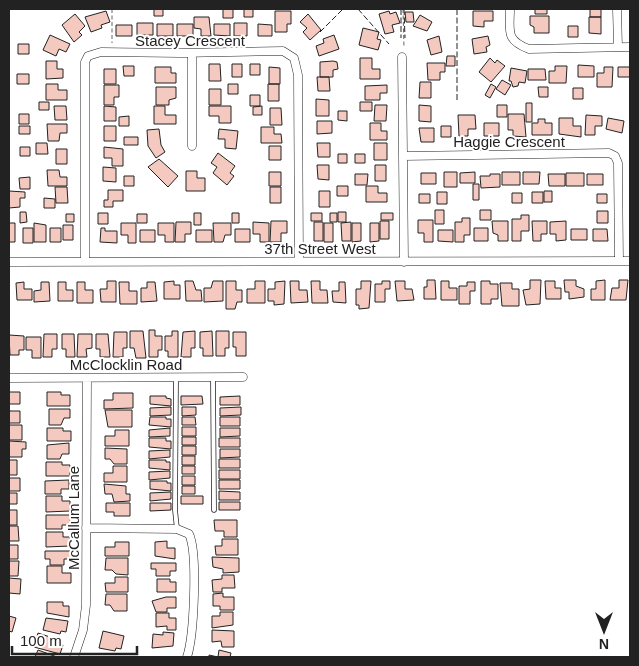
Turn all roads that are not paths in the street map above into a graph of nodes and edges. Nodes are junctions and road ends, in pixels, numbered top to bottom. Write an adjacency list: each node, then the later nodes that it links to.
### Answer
1 (510, 9): 3 (street)
2 (617, 9): 3 (street)
3 (618, 48): 4 (street)
4 (630, 48)
5 (192, 53): 7 (street); 9 (street, Stacey Crescent); 13 (street, Stacey Crescent)
6 (402, 57): 8 (street)
7 (192, 146)
8 (403, 156): 10 (street, Haggie Crescent); 14 (street)
9 (299, 261): 13 (street, 37th Street West); 14 (street, 37th Street West)
10 (619, 261): 11 (street, 37th Street West); 14 (street, 37th Street West)
11 (630, 261)
12 (9, 262): 13 (street, 37th Street West)
13 (85, 262)
14 (404, 262)
15 (243, 377): 19 (street, McClocklin Road)
16 (9, 378): 17 (street, McClocklin Road)
17 (87, 378): 18 (street, McClocklin Road); 21 (street, McCallum Lane)
18 (176, 378): 19 (street, McClocklin Road); 22 (lane)
19 (213, 378): 20 (lane)
20 (214, 510)
21 (86, 528): 22 (street); 23 (street, McCallum Lane)
22 (177, 529): 24 (street)
23 (74, 657)
24 (186, 657)

